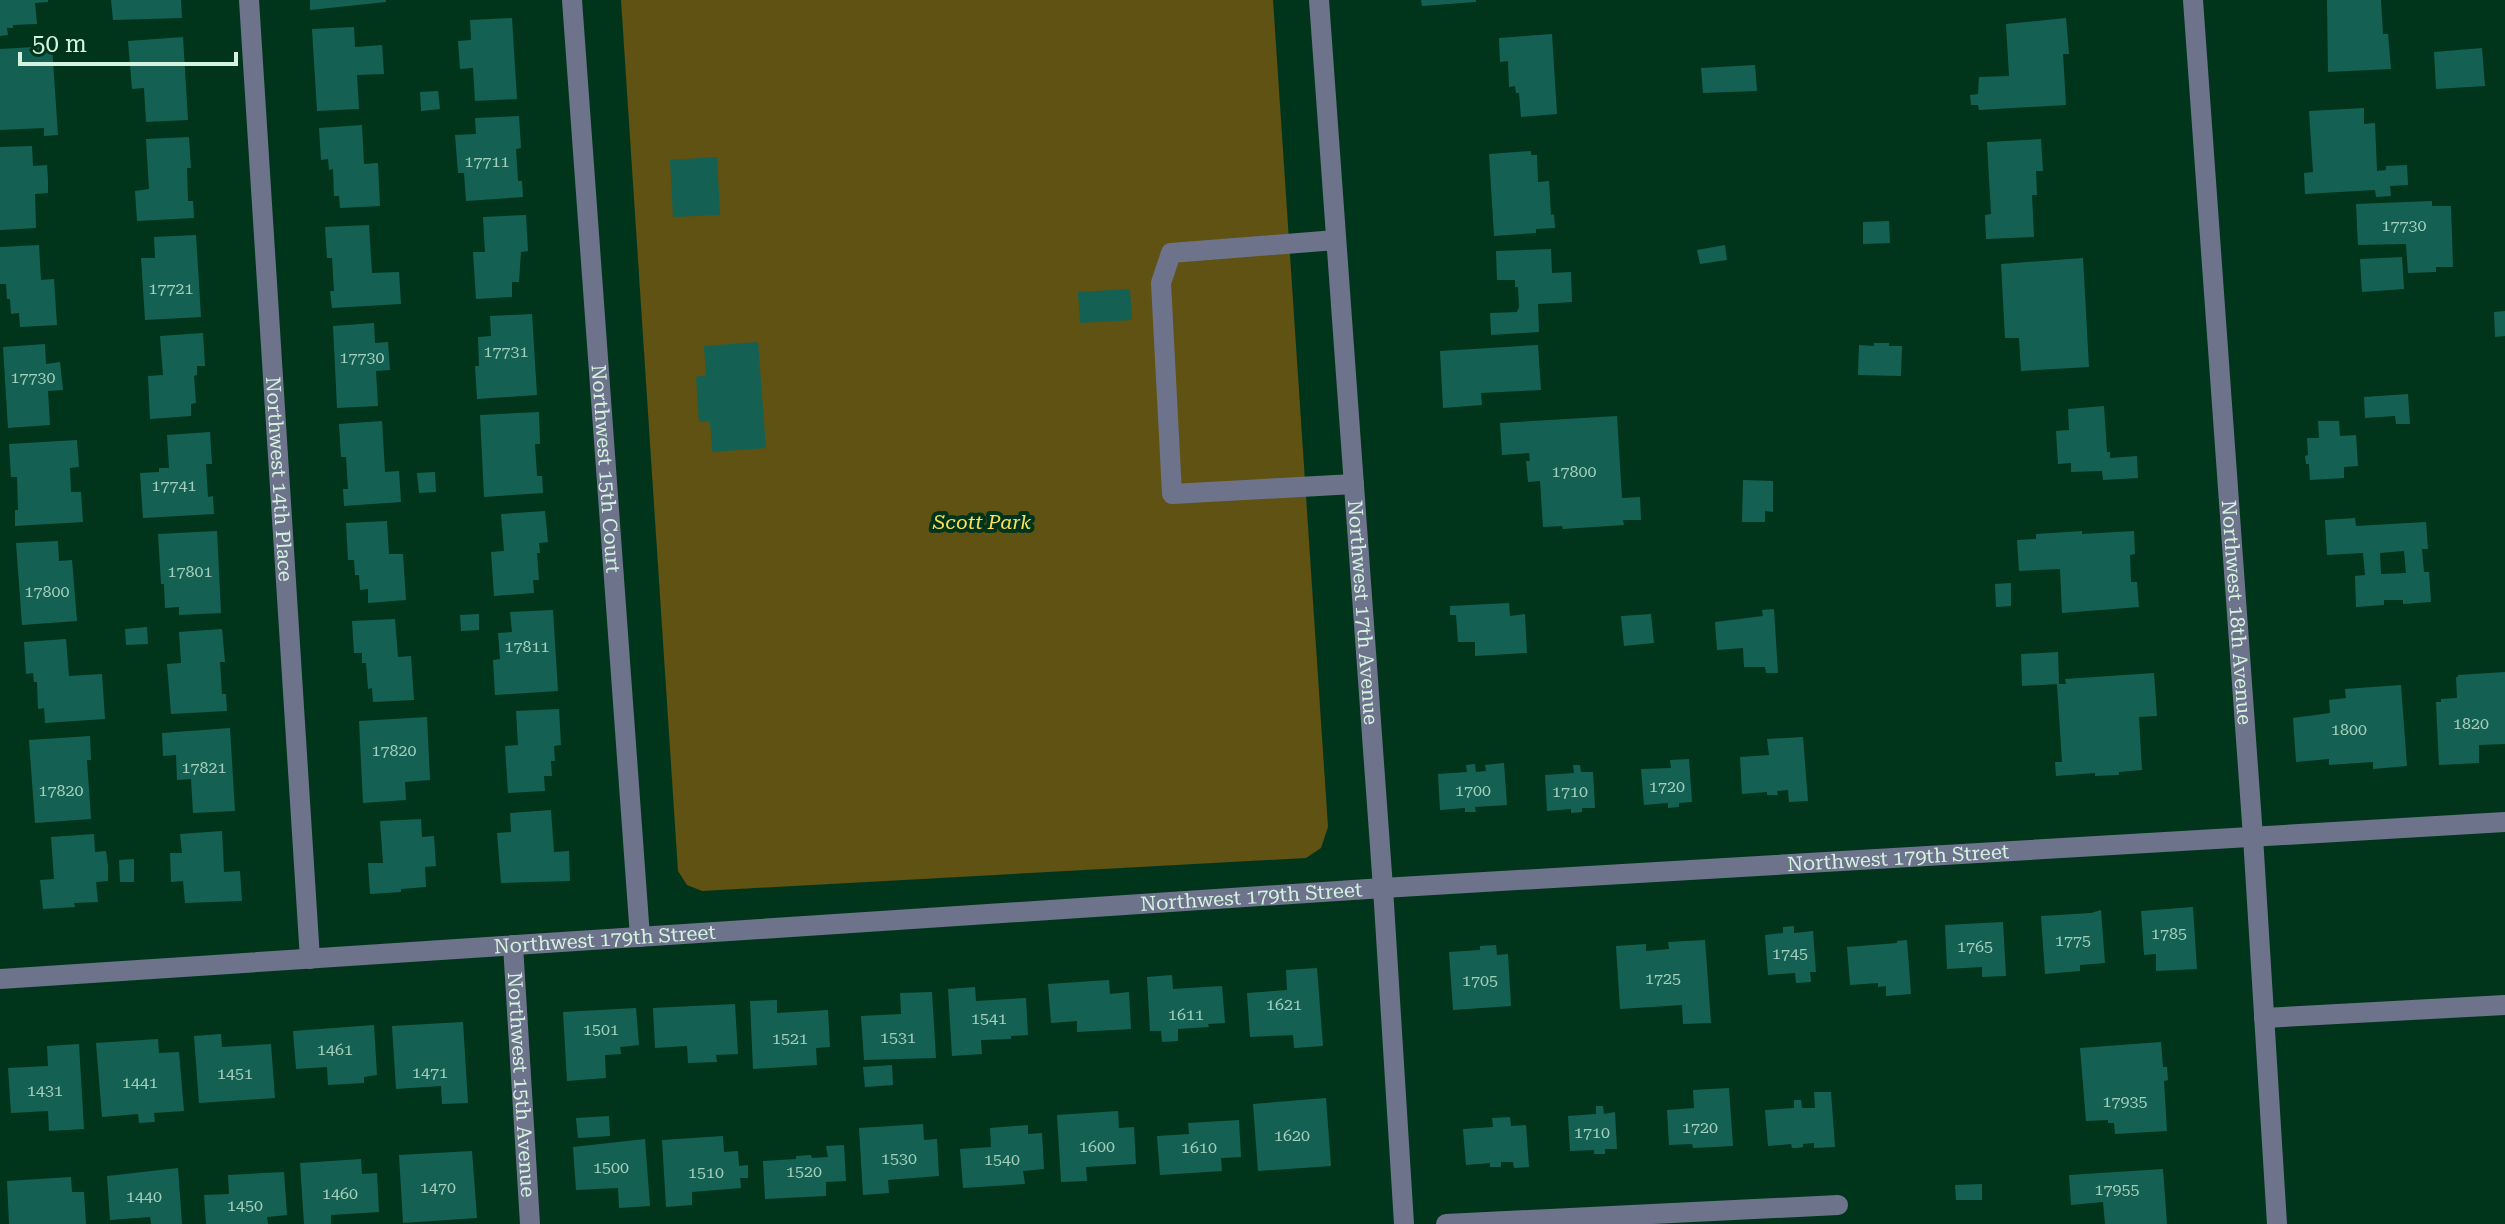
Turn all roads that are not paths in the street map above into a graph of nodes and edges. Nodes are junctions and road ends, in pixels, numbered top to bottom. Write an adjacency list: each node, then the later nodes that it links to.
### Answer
1 (249, 0): 12 (street, Northwest 14th Place)
2 (572, 0): 10 (street, Northwest 15th Court)
3 (1319, 0): 5 (street, Northwest 17th Avenue)
4 (2193, 0): 8 (street, Northwest 18th Avenue)
5 (1336, 240): 6 (street, Northwest 17th Avenue); 6 (street)
6 (1354, 484): 9 (street, Northwest 17th Avenue)
7 (2505, 822): 8 (street, Northwest 179th Street)
8 (2253, 837): 9 (street, Northwest 179th Street); 15 (street, Northwest 18th Avenue)
9 (1383, 888): 10 (street, Northwest 179th Street); 18 (street, Northwest 17th Avenue)
10 (640, 937): 11 (street, Northwest 179th Street)
11 (513, 945): 12 (street, Northwest 179th Street); 17 (street, Northwest 15th Avenue)
12 (310, 959): 13 (street, Northwest 179th Street)
13 (0, 979)
14 (2505, 1005): 15 (street)
15 (2264, 1018): 20 (street, Northwest 18th Avenue)
16 (1838, 1205): 19 (street)
17 (530, 1224)
18 (1404, 1224)
19 (1446, 1224)
20 (2277, 1224)

